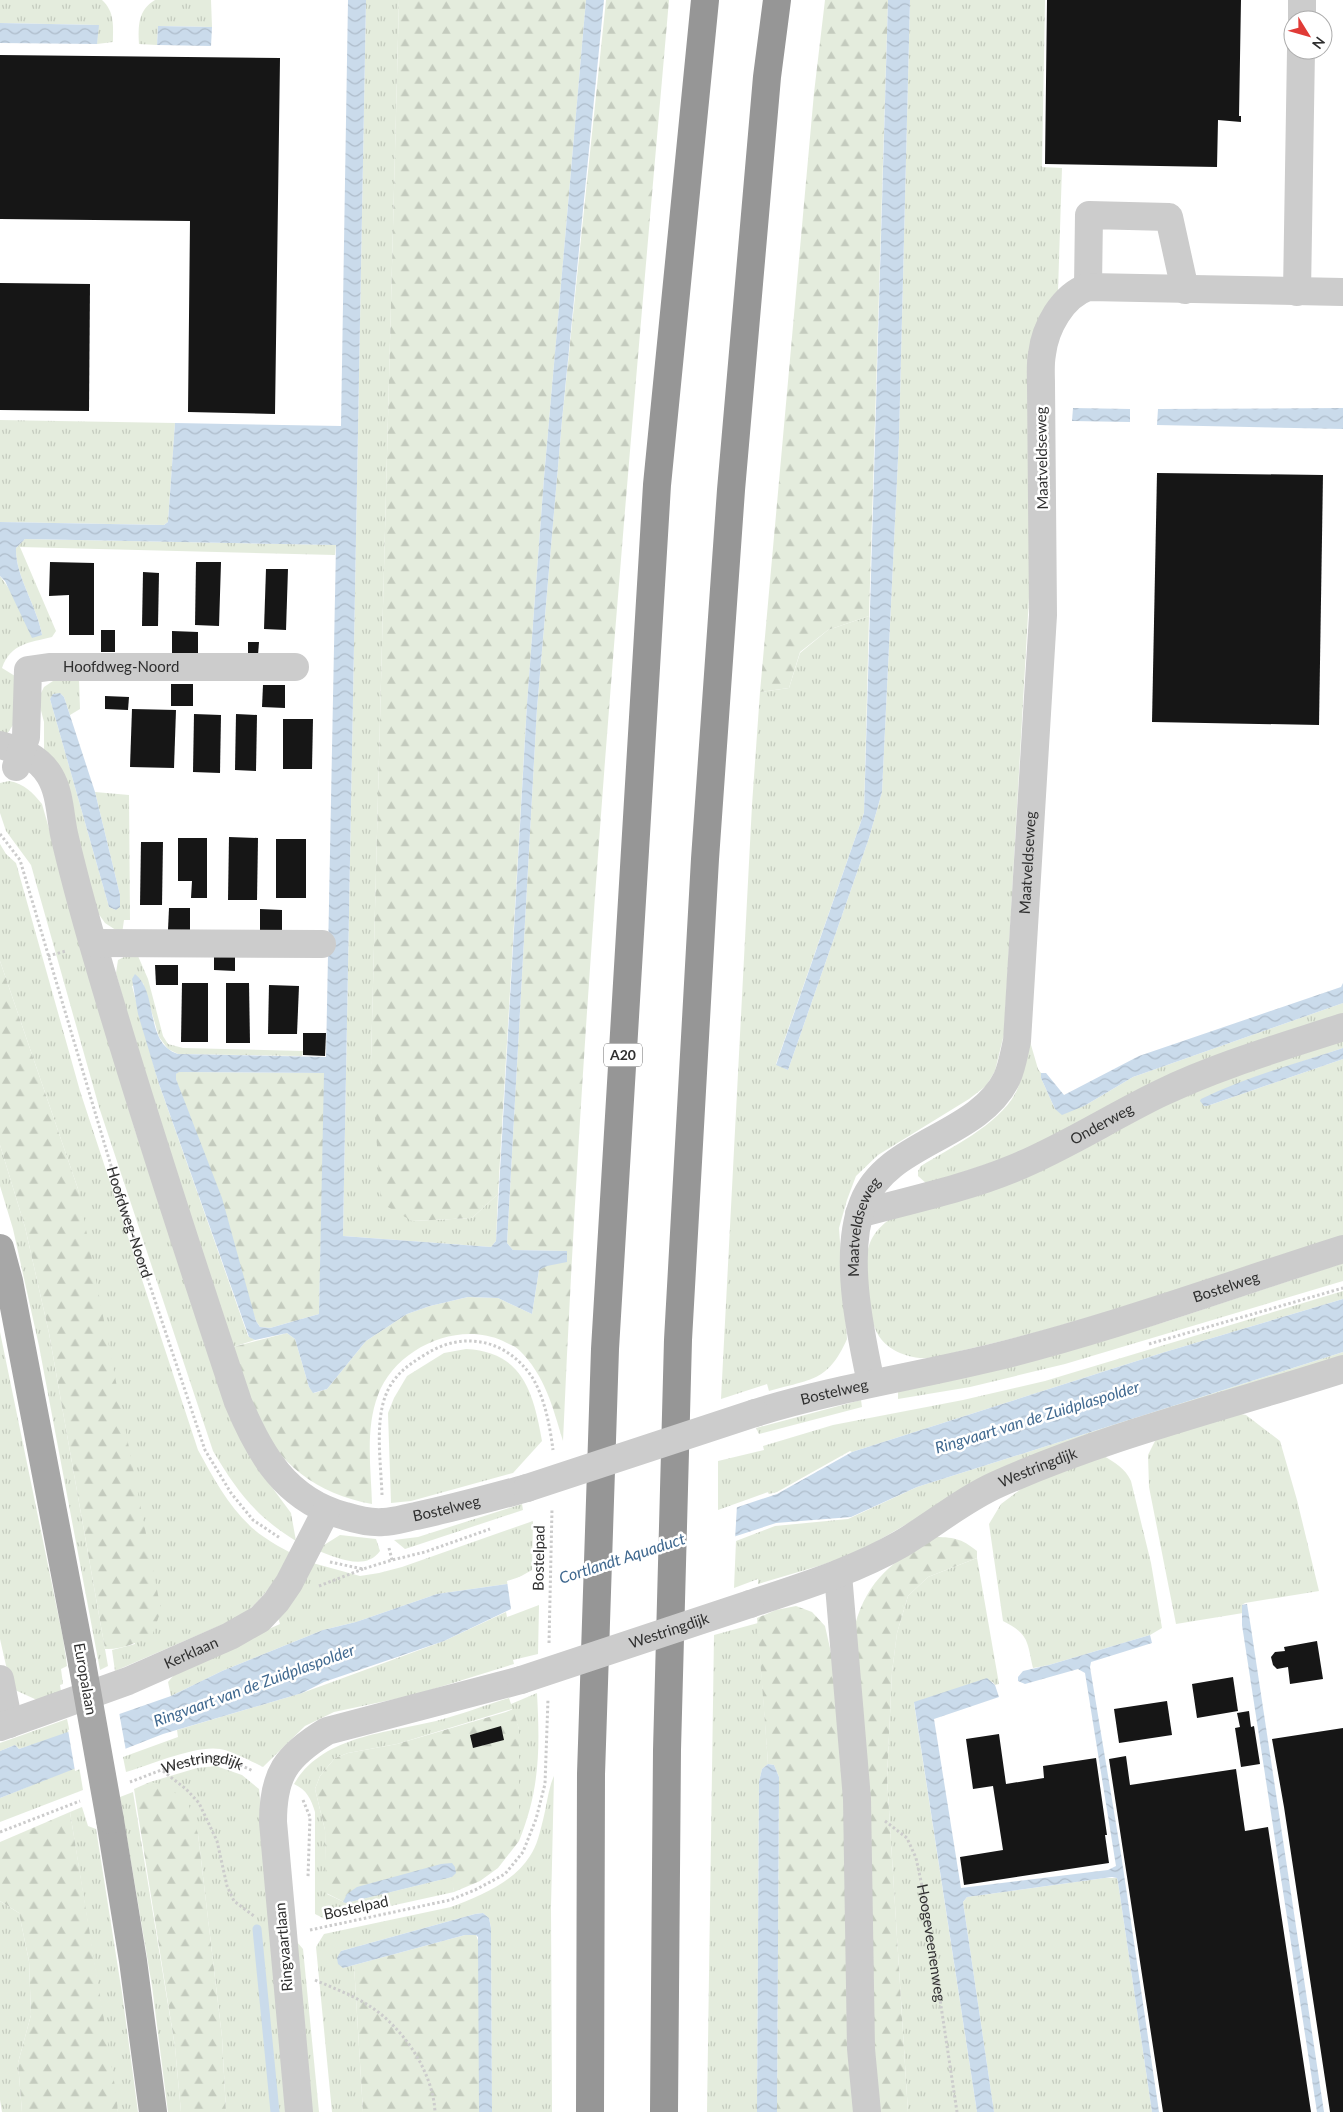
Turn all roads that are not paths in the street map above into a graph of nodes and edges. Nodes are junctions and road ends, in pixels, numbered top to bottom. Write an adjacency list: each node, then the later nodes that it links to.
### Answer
1 (705, 0): 25 (highway, A20)
2 (777, 0): 26 (highway)
3 (1301, 60): 6 (street)
4 (1088, 287): 5 (street); 5 (street); 13 (street, Maatveldseweg)
5 (1185, 290): 6 (street)
6 (1297, 292): 7 (street)
7 (1343, 292)
8 (296, 667): 9 (street, Hoofdweg-Noord)
9 (9, 759): 10 (street, Hoofdweg-Noord)
10 (93, 943): 11 (street); 18 (street, Hoofdweg-Noord)
11 (322, 944)
12 (1343, 1027): 13 (street, Onderweg)
13 (859, 1214): 17 (street, Maatveldseweg)
14 (0, 1248): 23 (main road, Europalaan, bridge)
15 (1343, 1249): 17 (street, Bostelweg)
16 (1343, 1369): 19 (street, Westringdijk)
17 (870, 1383): 18 (street, Bostelweg, bridge)
18 (326, 1511): 21 (street, Kerklaan)
19 (838, 1574): 22 (street, Westringdijk, bridge); 27 (street)
20 (0, 1679): 21 (street)
21 (5, 1725)
22 (277, 1782): 24 (street, Ringvaartlaan)
23 (153, 2112)
24 (300, 2112)
25 (590, 2112)
26 (664, 2112)
27 (867, 2112)

